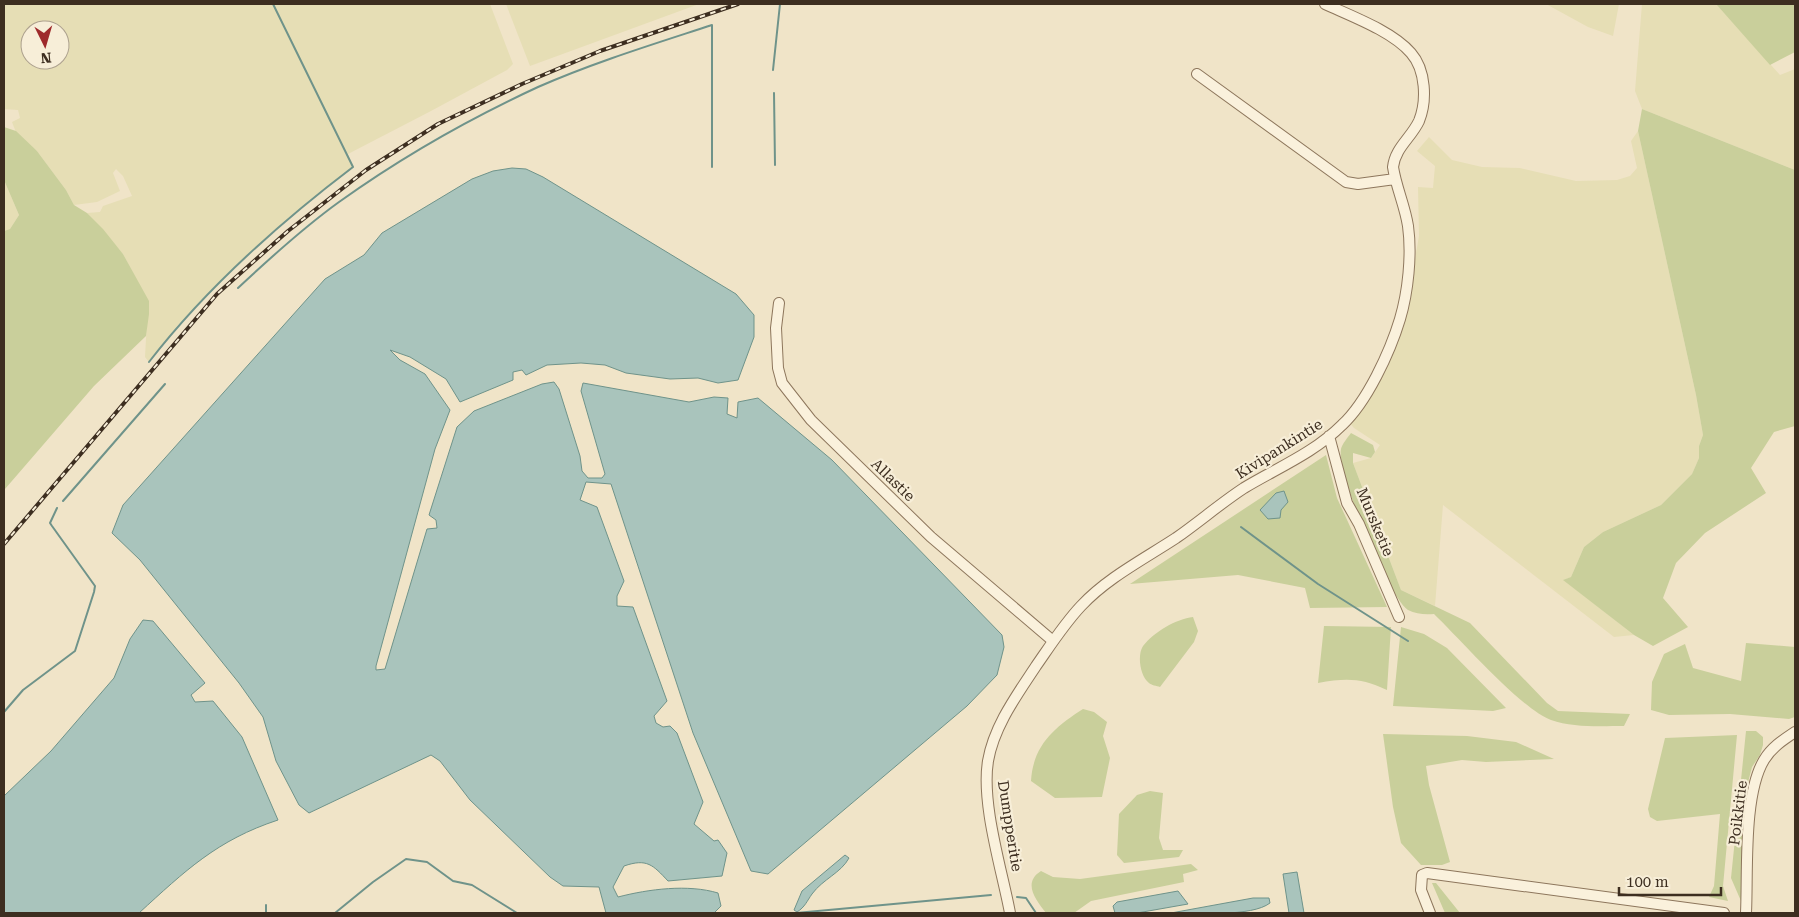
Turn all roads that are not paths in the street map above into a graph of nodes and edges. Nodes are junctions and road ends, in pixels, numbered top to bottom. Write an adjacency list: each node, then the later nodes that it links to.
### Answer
1 (1325, 4): 3 (street, Kivipankintie)
2 (1197, 74): 3 (street)
3 (1395, 179): 5 (street, Kivipankintie)
4 (779, 303): 7 (street, Allastie)
5 (1329, 436): 6 (street, Mursketie); 7 (street, Kivipankintie)
6 (1399, 617)
7 (1053, 641): 9 (street, Dumpperitie)
8 (1795, 732): 12 (street, Poikkitie)
9 (1010, 913)
10 (1430, 913): 11 (street)
11 (1724, 913)
12 (1746, 913)

